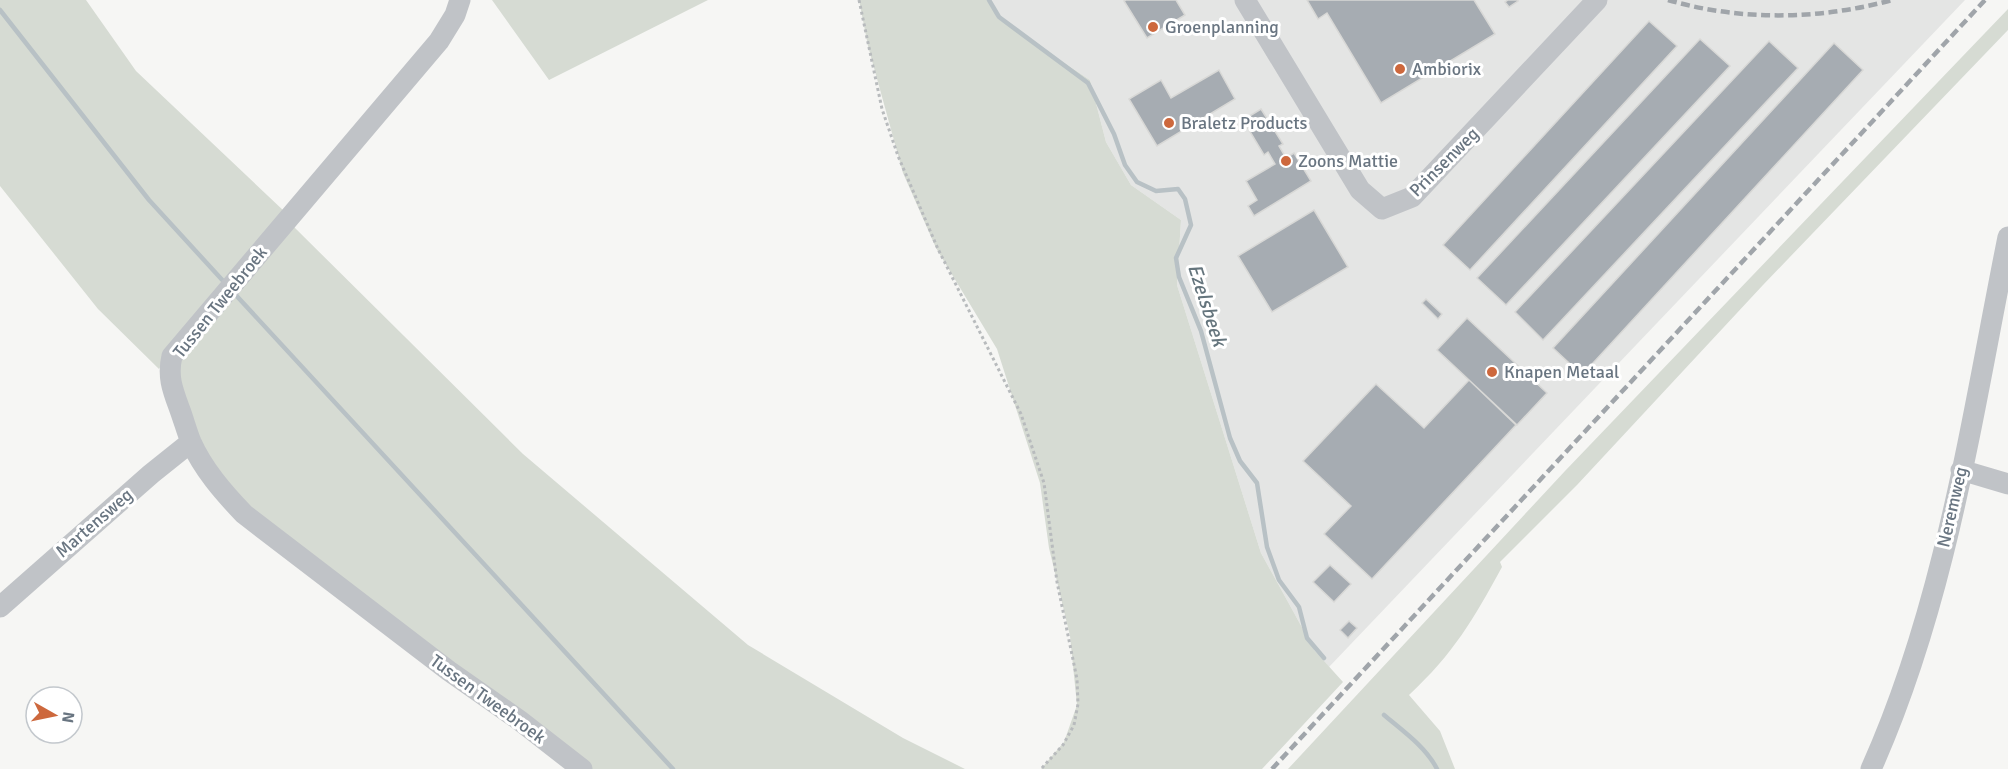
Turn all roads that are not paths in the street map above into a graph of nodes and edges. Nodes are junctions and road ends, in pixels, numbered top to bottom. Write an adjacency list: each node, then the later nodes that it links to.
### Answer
1 (460, 0): 5 (street, Tussen Tweebroek)
2 (1245, 0): 3 (street, Prinsenweg)
3 (1597, 0)
4 (2008, 237): 6 (street, Neremweg)
5 (191, 442): 8 (street, Martensweg); 9 (street, Tussen Tweebroek)
6 (1961, 470): 7 (street); 10 (street, Neremweg)
7 (2008, 484)
8 (0, 607)
9 (582, 769)
10 (1871, 769)

